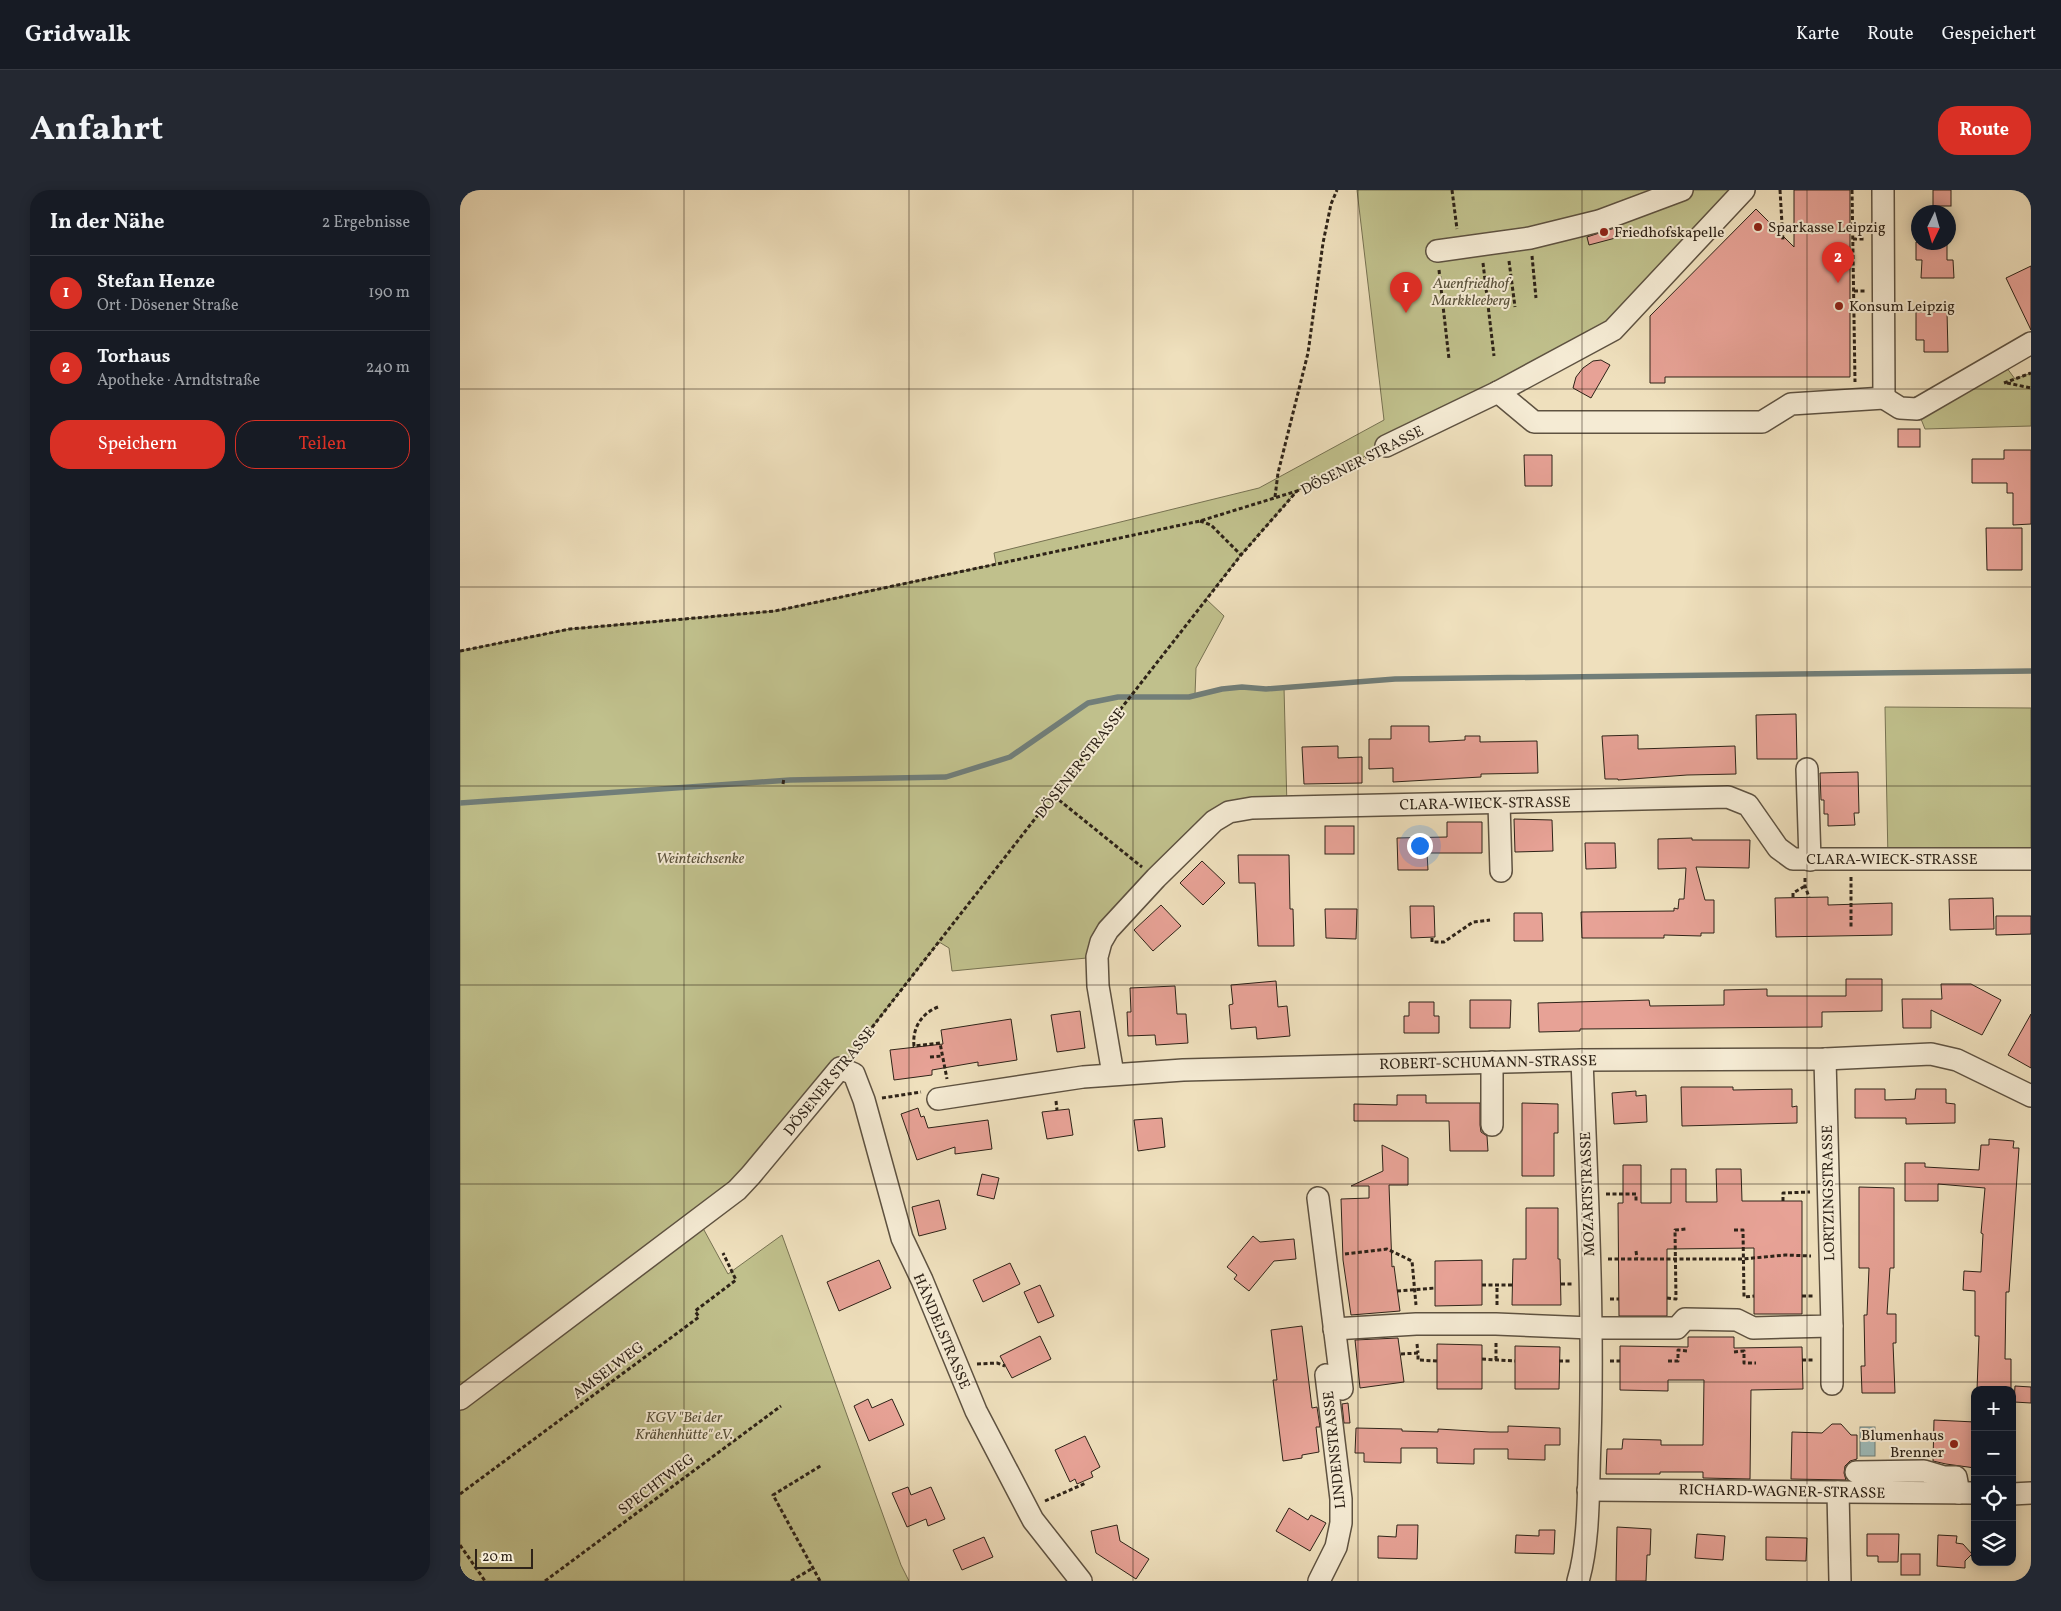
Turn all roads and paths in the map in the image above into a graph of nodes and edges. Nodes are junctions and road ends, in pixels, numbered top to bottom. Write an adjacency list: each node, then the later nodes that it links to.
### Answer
1 (1337, 190): 27 (path)
2 (1452, 190): 11 (path)
3 (1682, 190): 8 (street)
4 (1744, 190): 22 (street, DÖSENER STRASSE)
5 (1780, 190): 10 (path)
6 (1852, 190): 24 (path)
7 (1882, 190): 23 (street)
8 (1530, 238): 9 (street); 13 (path)
9 (1506, 241): 11 (street); 14 (path)
10 (1783, 241)
11 (1470, 246): 12 (street); 16 (path)
12 (1437, 250): 17 (path)
13 (1536, 298)
14 (1515, 307)
15 (2031, 343): 23 (street)
16 (1494, 356)
17 (1449, 359)
18 (2031, 373): 19 (path)
19 (2014, 380)
20 (2005, 383): 21 (path)
21 (2031, 388)
22 (1498, 392): 24 (street); 25 (street, DÖSENER STRASSE)
23 (1884, 398): 24 (street)
24 (1856, 400)
25 (1386, 446): 26 (path, DÖSENER STRASSE)
26 (1297, 492): 27 (path); 29 (path, DÖSENER STRASSE)
27 (1275, 498): 28 (path)
28 (1200, 521): 29 (path); 30 (path)
29 (1241, 555): 34 (path, DÖSENER STRASSE)
30 (460, 651)
31 (1807, 769): 38 (street)
32 (784, 778): 33 (path)
33 (783, 784)
34 (1054, 796): 40 (path); 53 (path, DÖSENER STRASSE)
35 (1499, 803): 38 (street, CLARA-WIECK-STRASSE); 39 (street); 40 (street, CLARA-WIECK-STRASSE)
36 (2031, 859): 37 (street, CLARA-WIECK-STRASSE)
37 (1850, 860): 38 (street, CLARA-WIECK-STRASSE); 45 (path)
38 (1807, 868): 41 (path)
39 (1501, 871)
40 (1156, 878): 54 (street, CLARA-WIECK-STRASSE)
41 (1805, 886): 42 (path); 43 (path)
42 (1792, 897)
43 (1809, 897)
44 (1490, 920): 46 (path)
45 (1851, 927)
46 (1432, 938)
47 (938, 1008): 48 (path)
48 (942, 1056): 49 (path); 55 (path)
49 (930, 1057)
50 (1825, 1059): 51 (street, ROBERT-SCHUMANN-STRASSE); 57 (street, ROBERT-SCHUMANN-STRASSE); 60 (street, LORTZINGSTRASSE)
51 (1582, 1060): 52 (street, ROBERT-SCHUMANN-STRASSE); 61 (street, MOZARTSTRASSE)
52 (1492, 1062): 54 (street, ROBERT-SCHUMANN-STRASSE); 59 (street)
53 (840, 1068): 58 (street, HÄNDELSTRASSE); 102 (street, DÖSENER STRASSE)
54 (1113, 1074): 56 (street, ROBERT-SCHUMANN-STRASSE)
55 (948, 1081)
56 (930, 1096): 58 (path)
57 (2031, 1096)
58 (864, 1100): 120 (street, HÄNDELSTRASSE)
59 (1492, 1125)
60 (1828, 1191): 63 (path); 72 (street, LORTZINGSTRASSE)
61 (1588, 1194): 64 (path); 74 (street, MOZARTSTRASSE)
62 (1318, 1198): 71 (street)
63 (1783, 1201)
64 (1636, 1203)
65 (1686, 1229): 76 (path)
66 (1734, 1230): 75 (path)
67 (1785, 1249): 70 (path)
68 (1636, 1251): 73 (path)
69 (723, 1253): 111 (path, AMSELWEG)
70 (1785, 1255): 72 (path); 75 (path)
71 (1325, 1256): 80 (path); 87 (street)
72 (1829, 1256): 85 (street, LORTZINGSTRASSE)
73 (1636, 1258): 74 (path); 76 (path)
74 (1589, 1259): 86 (street, MOZARTSTRASSE)
75 (1743, 1259): 76 (path); 82 (path)
76 (1675, 1260): 83 (path)
77 (1482, 1285): 78 (path)
78 (1512, 1285)
79 (1435, 1288): 80 (path)
80 (1416, 1289): 81 (path); 84 (path)
81 (1397, 1291)
82 (1754, 1296)
83 (1667, 1298)
84 (1416, 1324): 86 (street); 87 (street); 90 (path)
85 (1832, 1326): 86 (street); 100 (street, LORTZINGSTRASSE)
86 (1591, 1328): 107 (street, MOZARTSTRASSE)
87 (1334, 1329): 101 (street)
88 (1688, 1351): 95 (path)
89 (1734, 1352): 96 (path)
90 (1418, 1353): 91 (path); 93 (path)
91 (1401, 1354)
92 (1482, 1359): 94 (path)
93 (1437, 1361)
94 (1515, 1361)
95 (1668, 1361)
96 (1756, 1363)
97 (970, 1366): 98 (path)
98 (1005, 1366)
99 (1326, 1374): 121 (street, LINDENSTRASSE)
100 (1832, 1384)
101 (1342, 1389)
102 (460, 1399)
103 (781, 1406): 117 (path, SPECHTWEG)
104 (822, 1465): 115 (path)
105 (1856, 1472): 109 (street)
106 (1086, 1483): 113 (path)
107 (1588, 1490): 108 (street, RICHARD-WAGNER-STRASSE); 122 (street, MOZARTSTRASSE)
108 (1838, 1492): 109 (street, RICHARD-WAGNER-STRASSE); 123 (street)
109 (1967, 1493)
110 (2031, 1493): 112 (street)
111 (460, 1494)
112 (2016, 1494)
113 (1042, 1502)
114 (460, 1546): 116 (path)
115 (813, 1568): 118 (path); 119 (path)
116 (485, 1581)
117 (545, 1581)
118 (791, 1581)
119 (820, 1581)
120 (1081, 1581)
121 (1319, 1581)
122 (1578, 1581)
123 (1840, 1581)

